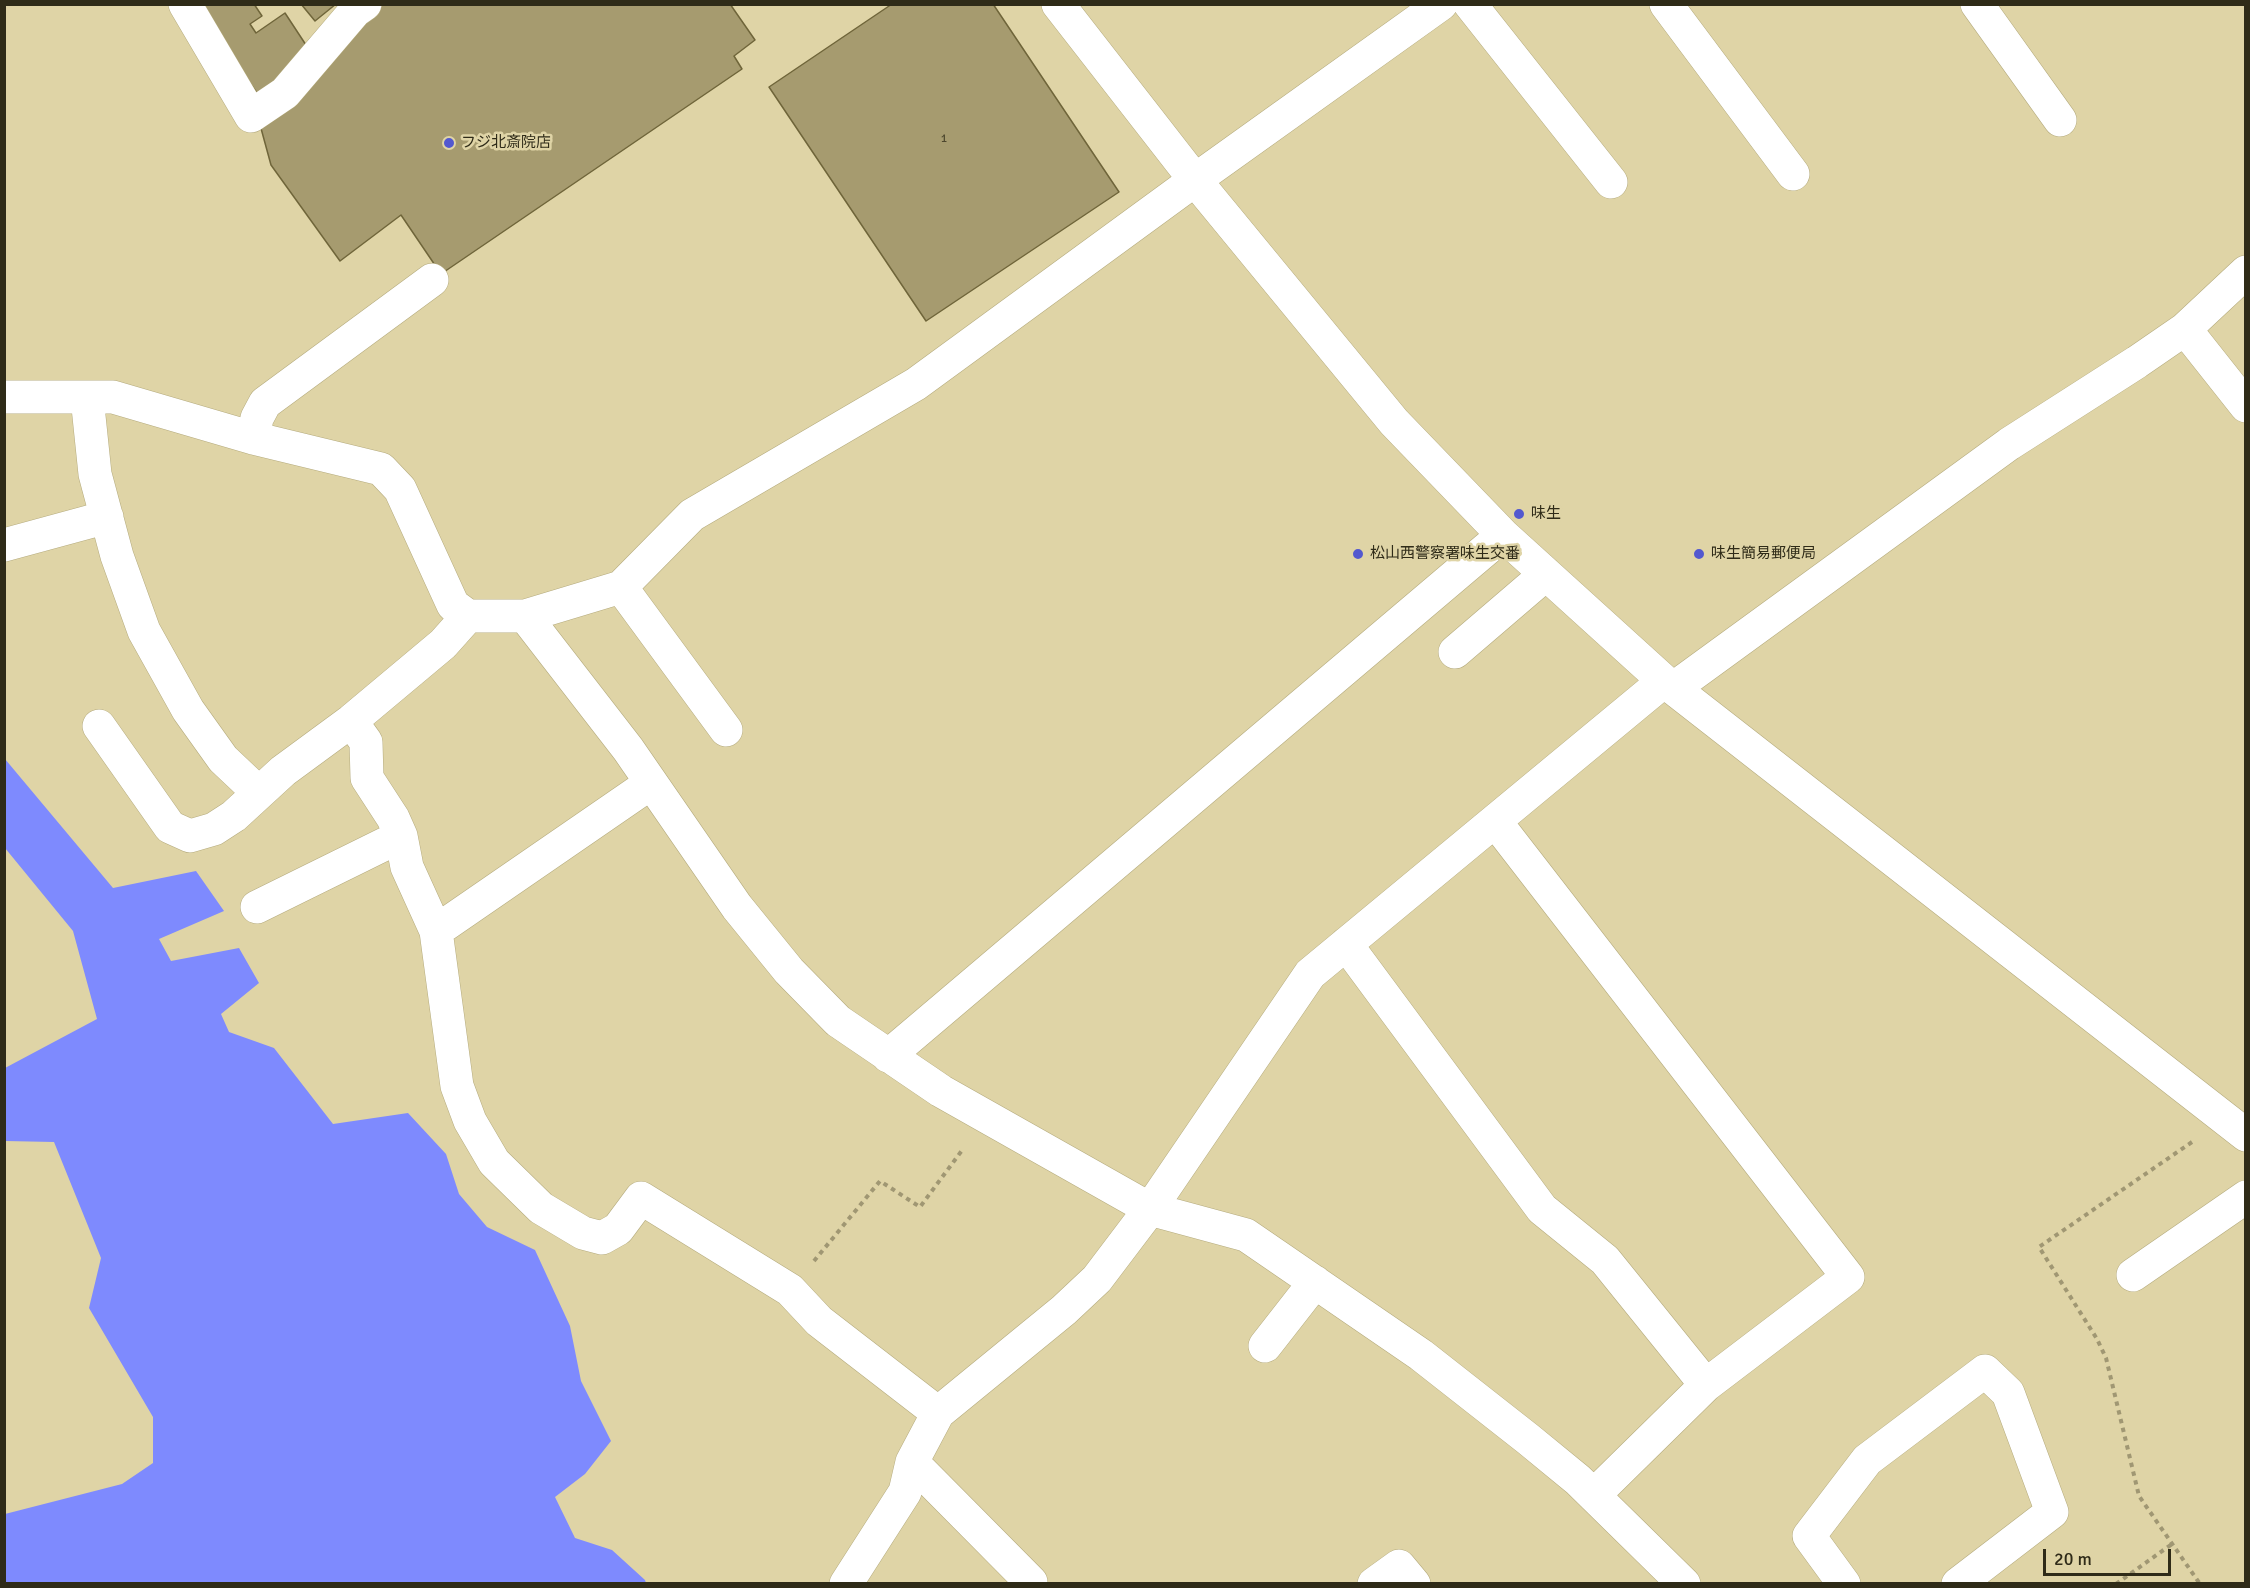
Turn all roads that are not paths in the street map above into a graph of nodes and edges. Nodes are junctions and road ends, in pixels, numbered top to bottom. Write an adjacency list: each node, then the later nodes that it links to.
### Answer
1 (185, 4): 2 (street)
2 (365, 4)
3 (1058, 4): 10 (street)
4 (1441, 4): 10 (street)
5 (1470, 4): 11 (street)
6 (1666, 4): 9 (street)
7 (1977, 4): 8 (street)
8 (2060, 120)
9 (1793, 174)
10 (1195, 180): 20 (street); 23 (street)
11 (1611, 182)
12 (2246, 273): 14 (street)
13 (432, 280): 18 (street)
14 (2185, 329): 17 (street); 27 (street)
15 (4, 397): 16 (street)
16 (87, 397): 18 (street); 19 (street)
17 (2246, 406)
18 (253, 438): 24 (street)
19 (107, 517): 21 (street); 32 (street)
20 (1503, 535): 22 (street); 38 (street)
21 (4, 545)
22 (1546, 574): 26 (street); 27 (street)
23 (621, 587): 25 (street); 30 (street)
24 (468, 616): 25 (street); 28 (street)
25 (525, 616): 31 (street)
26 (1455, 652)
27 (1669, 685): 33 (street); 39 (street)
28 (351, 721): 32 (street); 34 (street)
29 (99, 726): 32 (street)
30 (726, 730)
31 (651, 783): 36 (street); 38 (street)
32 (259, 793)
33 (1495, 821): 37 (street); 45 (street)
34 (401, 836): 35 (street); 36 (street)
35 (257, 907)
36 (436, 931): 46 (street)
37 (1346, 944): 41 (street); 45 (street)
38 (888, 1056): 41 (street)
39 (2235, 1127)
40 (2246, 1197): 42 (street)
41 (1150, 1209): 43 (street); 46 (street)
42 (2133, 1275)
43 (1315, 1282): 44 (street); 48 (street)
44 (1264, 1346)
45 (1706, 1385): 48 (street)
46 (938, 1413): 47 (street)
47 (912, 1462): 49 (street); 50 (street)
48 (1594, 1495): 53 (street)
49 (1031, 1582)
50 (846, 1584)
51 (1374, 1584): 52 (street)
52 (1414, 1584)
53 (1684, 1584)
54 (1844, 1584): 55 (street)
55 (1958, 1584)

